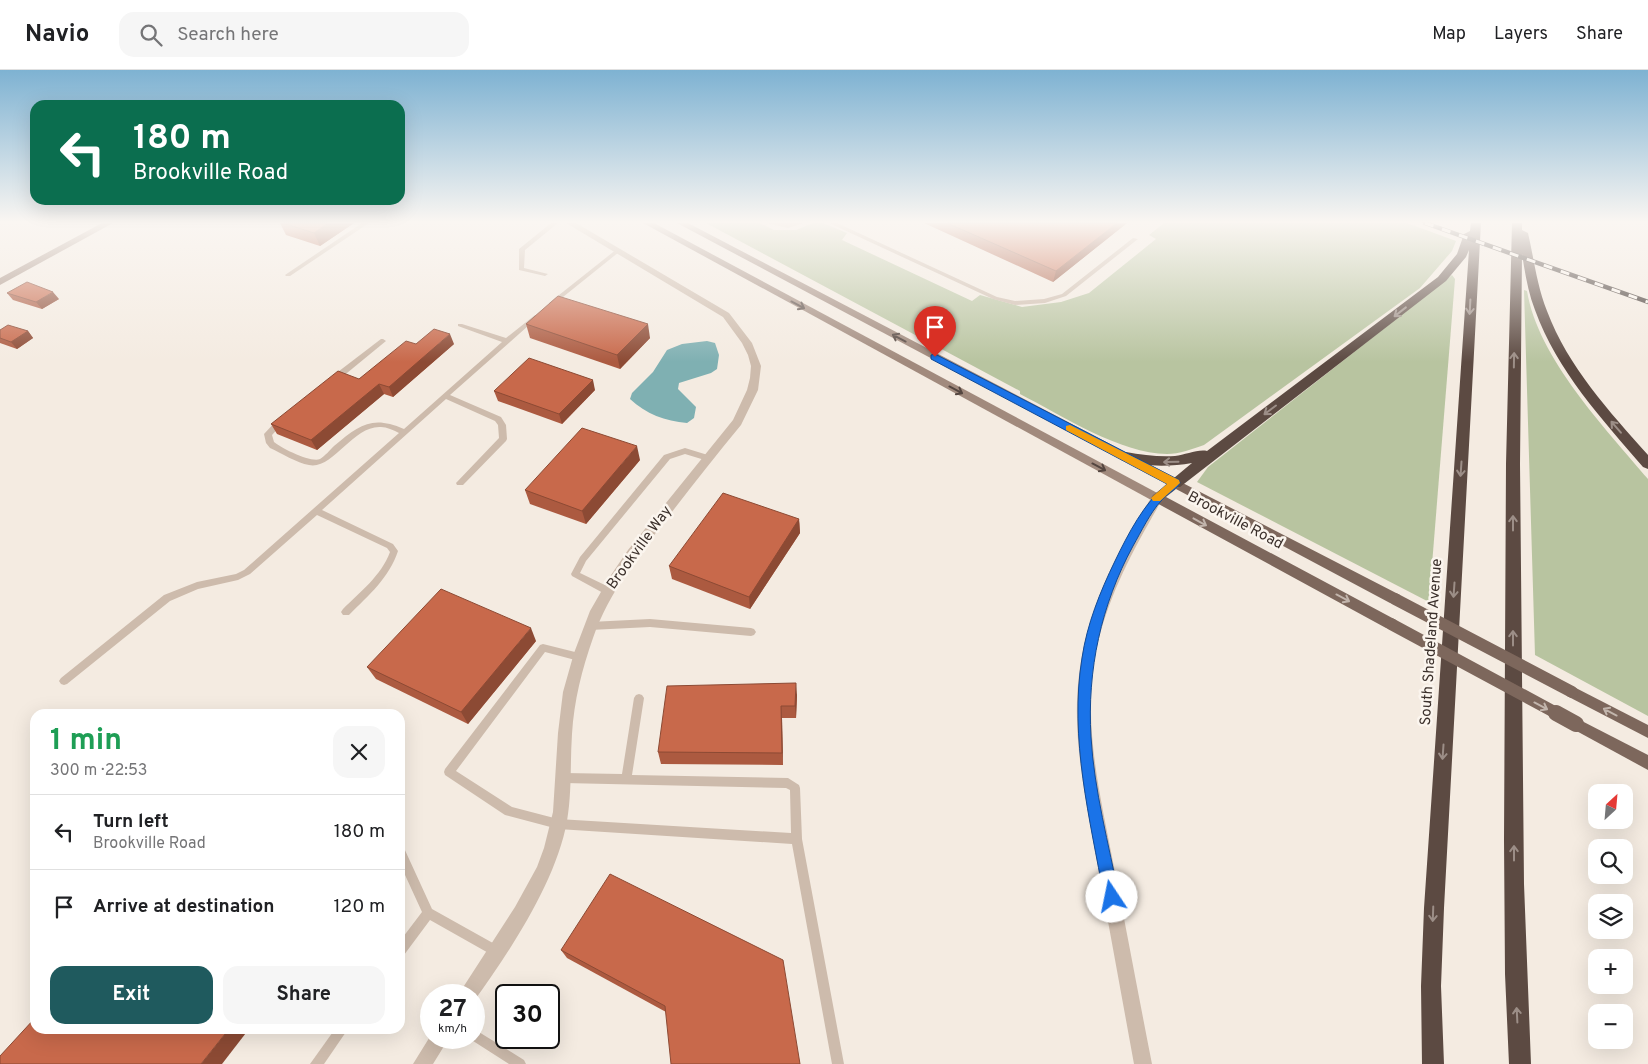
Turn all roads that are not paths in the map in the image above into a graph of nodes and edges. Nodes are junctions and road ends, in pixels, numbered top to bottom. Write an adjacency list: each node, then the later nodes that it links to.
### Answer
1 (23, 269): 16 (main road)
2 (296, 269): 15 (lane)
3 (523, 269): 14 (lane)
4 (594, 269): 18 (lane)
5 (650, 269): 26 (street, Brookville Way)
6 (733, 269): 30 (main road, Brookville Road, one-way to 30)
7 (769, 269): 25 (main road, Brookville Road, one-way to 7)
8 (933, 269): 9 (lane)
9 (1096, 269)
10 (1450, 269): 24 (highway, one-way to 24)
11 (1471, 269): 59 (highway, South Shadeland Avenue, one-way to 59)
12 (1518, 269): 60 (highway, one-way to 12)
13 (1530, 269): 27 (highway, one-way to 13)
14 (545, 274)
15 (288, 275)
16 (0, 282)
17 (460, 325): 18 (lane)
18 (508, 341): 21 (lane)
19 (383, 342): 20 (lane)
20 (329, 383)
21 (445, 396): 23 (lane); 28 (lane)
22 (290, 413): 23 (lane)
23 (405, 432): 31 (lane)
24 (1214, 452): 25 (highway, one-way to 25); 29 (highway)
25 (1126, 457): 29 (main road, Brookville Road)
26 (708, 458): 32 (street, Brookville Way); 32 (lane)
27 (1648, 464)
28 (460, 483)
29 (1175, 483): 30 (main road); 39 (main road, Brookville Road, one-way to 29, bridge)
30 (1157, 498): 40 (main road, Brookville Road, one-way to 40, bridge); 58 (street)
31 (317, 511): 33 (lane); 37 (lane)
32 (608, 591): 34 (street, Brookville Way)
33 (346, 612)
34 (590, 626): 35 (lane); 36 (street, Brookville Way)
35 (751, 632)
36 (579, 657): 41 (street, Brookville Way); 43 (lane)
37 (64, 681)
38 (639, 698): 42 (lane)
39 (1648, 732)
40 (1648, 763)
41 (564, 778): 42 (lane); 43 (street, Brookville Way)
42 (626, 780): 44 (lane)
43 (558, 824): 44 (lane); 48 (street, Brookville Way)
44 (797, 839): 57 (lane)
45 (405, 863): 46 (lane)
46 (428, 913): 47 (lane); 48 (lane)
47 (405, 944)
48 (496, 951): 49 (street, Brookville Way)
49 (475, 984)
50 (338, 1034): 54 (lane)
51 (485, 1044): 53 (lane)
52 (432, 1049): 55 (street)
53 (506, 1060): 56 (lane)
54 (316, 1064)
55 (422, 1064)
56 (520, 1064)
57 (838, 1064)
58 (1143, 1064)
59 (1432, 1064)
60 (1520, 1064)

